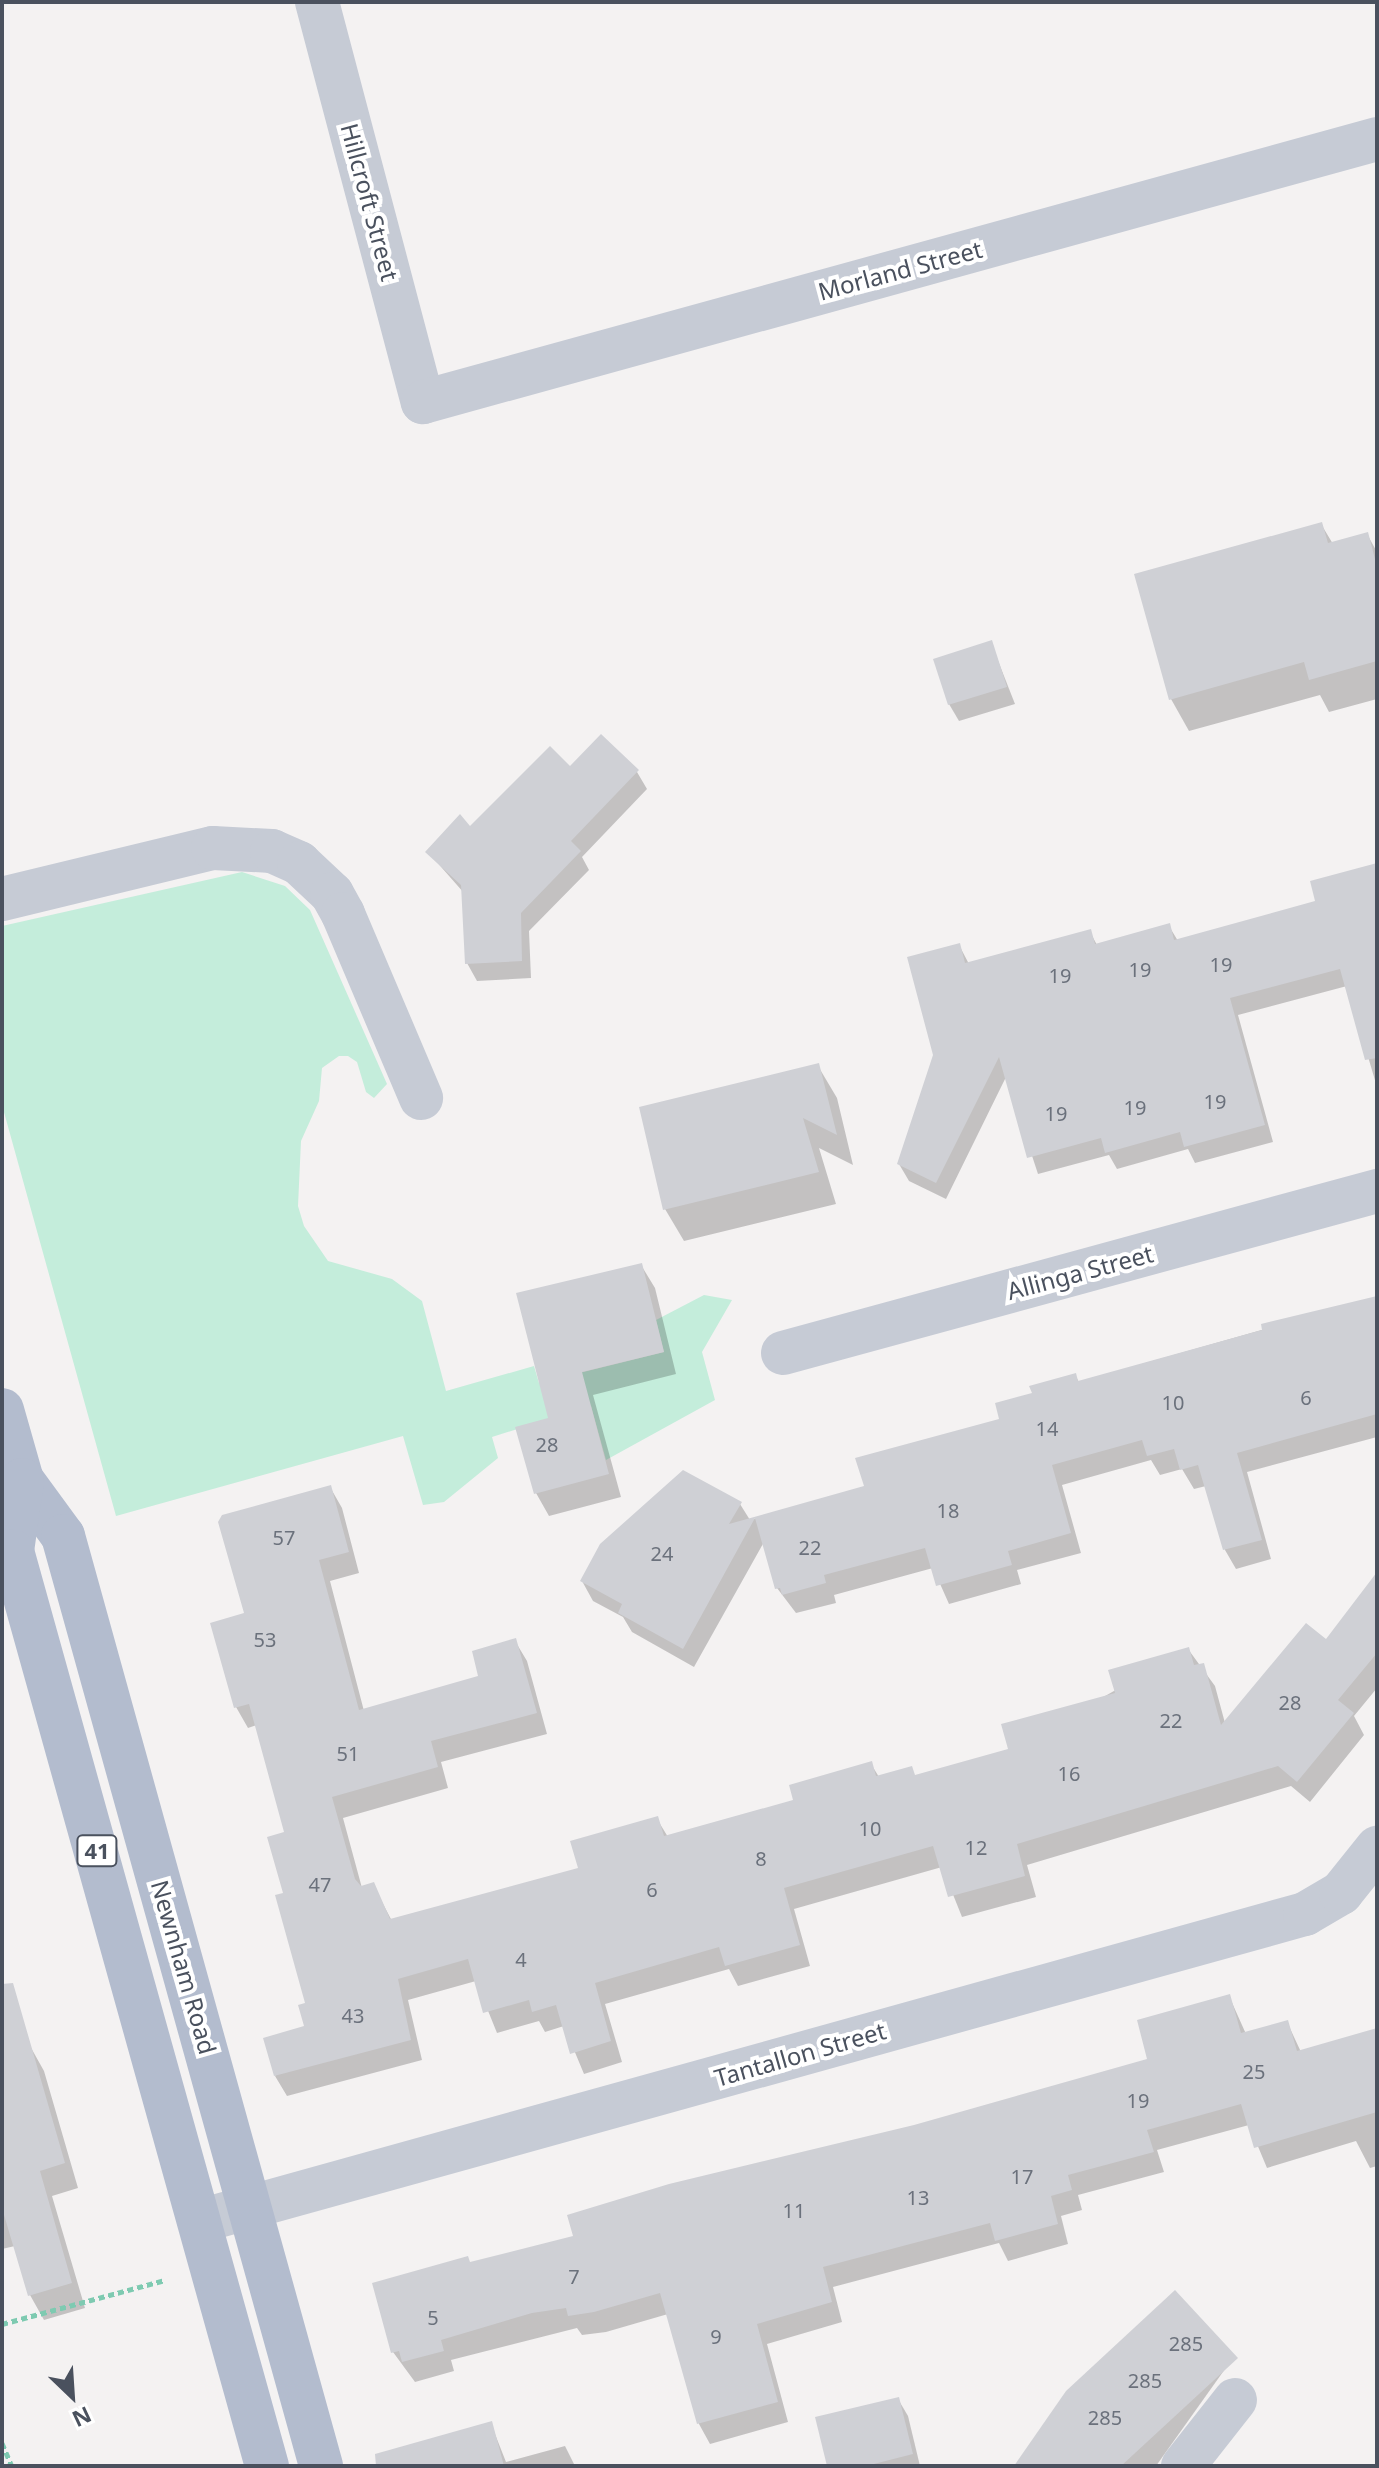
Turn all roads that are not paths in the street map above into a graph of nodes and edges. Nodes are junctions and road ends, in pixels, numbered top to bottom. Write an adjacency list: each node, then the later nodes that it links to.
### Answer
1 (317, 2): 3 (street, Hillcroft Street)
2 (1377, 139): 3 (street, Morland Street)
3 (423, 402)
4 (2, 899): 5 (street)
5 (421, 1098)
6 (1377, 1191): 7 (street, Allinga Street)
7 (783, 1353)
8 (2, 1410): 9 (main road, Newnham Road / 41)
9 (22, 1480): 11 (main road, Newnham Road / 41); 12 (main road, Newnham Road / 41)
10 (1377, 1848): 11 (street, Tantallon Street)
11 (251, 2207): 12 (street, Tantallon Street); 15 (main road, Newnham Road / 41)
12 (200, 2221): 14 (main road, Newnham Road / 41)
13 (1235, 2400): 16 (street)
14 (267, 2466)
15 (321, 2466)
16 (1183, 2466)

